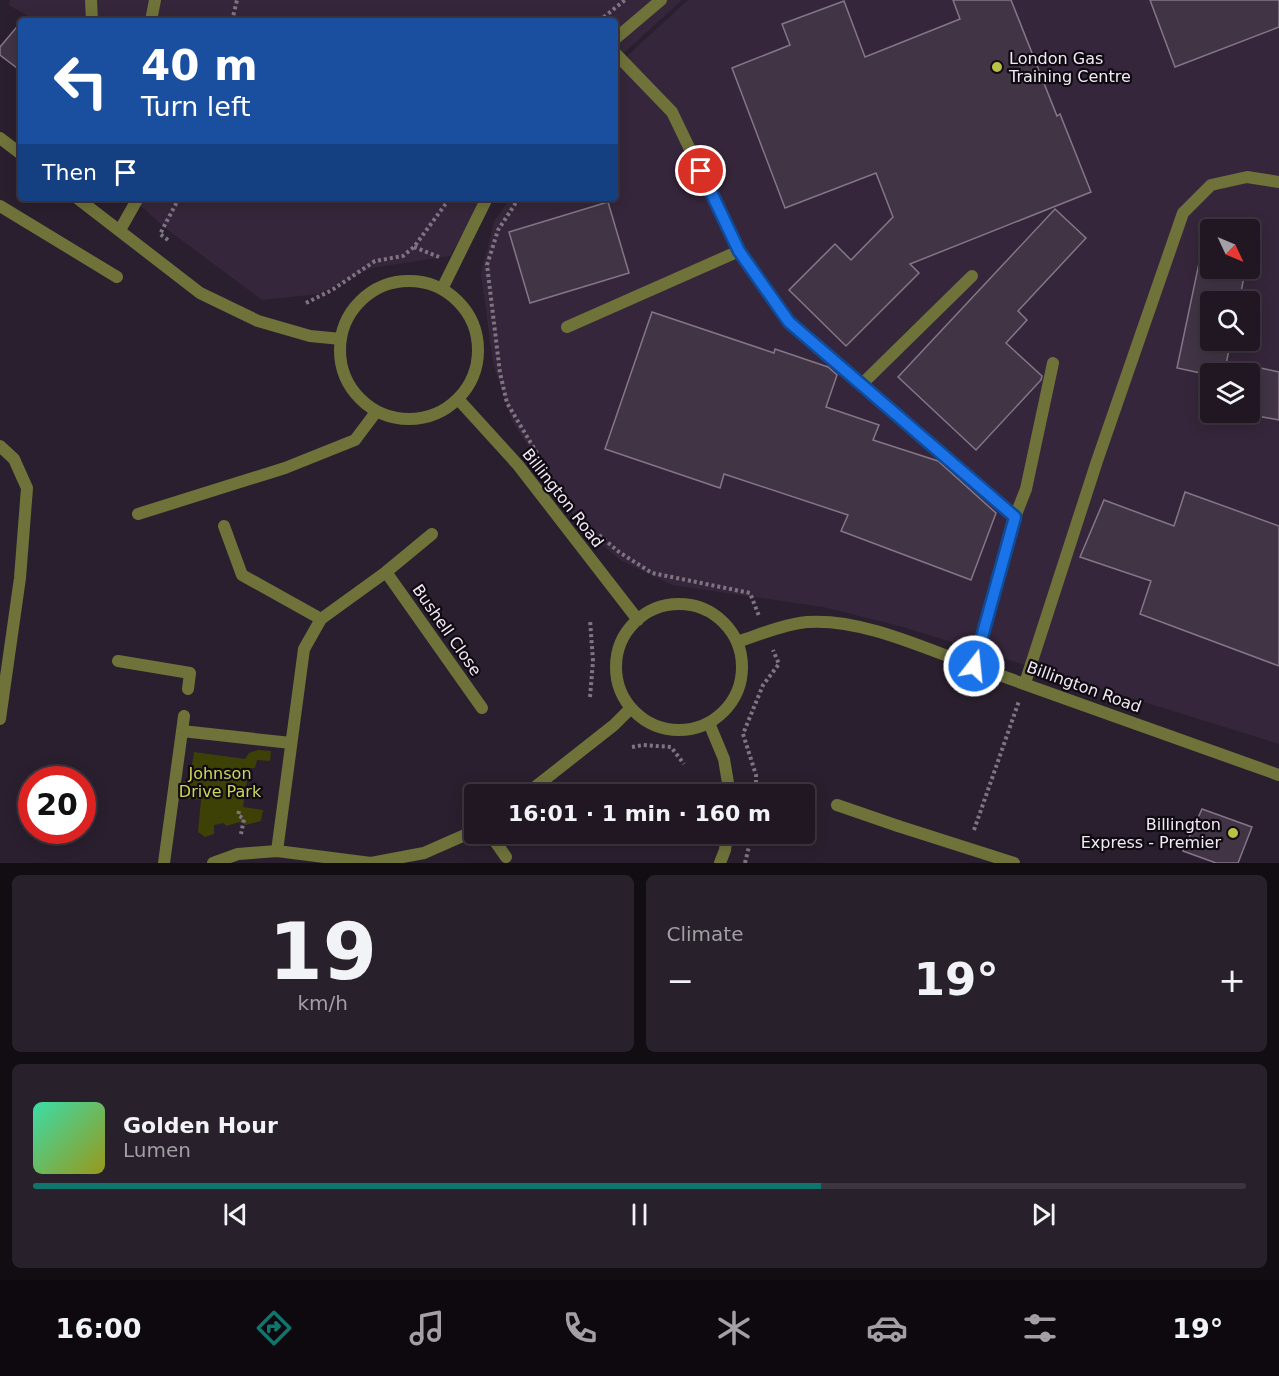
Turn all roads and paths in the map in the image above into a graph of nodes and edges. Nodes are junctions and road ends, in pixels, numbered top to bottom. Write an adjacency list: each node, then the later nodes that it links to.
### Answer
1 (91, 0): 6 (street)
2 (155, 0): 7 (street)
3 (237, 0): 8 (path)
4 (625, 0): 9 (path)
5 (661, 0): 10 (street)
6 (92, 18)
7 (152, 18)
8 (233, 18)
9 (603, 18)
10 (618, 36)
11 (618, 56): 26 (street)
12 (0, 138): 13 (street)
13 (18, 152)
14 (1279, 182): 53 (street)
15 (81, 201): 24 (street)
16 (136, 201): 24 (street)
17 (177, 201): 25 (path)
18 (448, 201): 30 (path)
19 (486, 201): 29 (street)
20 (512, 201): 22 (path)
21 (516, 201): 22 (path)
22 (513, 205): 38 (path)
23 (0, 206): 28 (street)
24 (120, 230): 32 (street)
25 (160, 234)
26 (739, 251): 31 (street); 34 (street)
27 (972, 276): 34 (street)
28 (117, 277)
29 (442, 289): 32 (street); 35 (street)
30 (306, 303)
31 (567, 327)
32 (341, 339): 36 (street)
33 (1053, 363): 40 (street)
34 (861, 385): 40 (street)
35 (458, 399): 36 (street); 48 (street, Billington Road)
36 (376, 412): 39 (street)
37 (0, 446): 60 (street)
38 (544, 464)
39 (138, 514)
40 (1015, 517): 52 (street)
41 (224, 526): 46 (street)
42 (597, 533): 45 (path)
43 (432, 534): 44 (street)
44 (386, 572): 46 (street); 57 (street, Bushell Close)
45 (750, 593)
46 (321, 619): 63 (street)
47 (590, 620): 55 (path)
48 (638, 620): 49 (street); 58 (street)
49 (737, 642): 52 (street, Billington Road); 61 (street)
50 (118, 661): 54 (street)
51 (779, 664): 69 (path)
52 (974, 666): 53 (street, Billington Road)
53 (1025, 682): 66 (street, Billington Road)
54 (188, 689)
55 (590, 698)
56 (1019, 699): 73 (path)
57 (482, 708)
58 (631, 708): 61 (street); 67 (street)
59 (184, 716): 62 (street)
60 (0, 718)
61 (709, 723): 68 (street)
62 (182, 731): 63 (street); 82 (street)
63 (291, 743): 77 (street)
64 (632, 747): 65 (path)
65 (684, 764)
66 (1279, 775)
67 (539, 784)
68 (728, 784)
69 (756, 784)
70 (837, 805): 80 (street)
71 (239, 811): 78 (path)
72 (464, 837): 81 (street)
73 (971, 837)
74 (497, 844): 79 (street)
75 (726, 844): 85 (street)
76 (750, 844): 86 (path)
77 (277, 851): 78 (street); 84 (street)
78 (238, 854): 83 (street)
79 (506, 857)
80 (975, 857): 87 (street)
81 (425, 858): 84 (street)
82 (164, 863)
83 (213, 863)
84 (371, 863)
85 (720, 863)
86 (745, 863)
87 (1014, 863)

